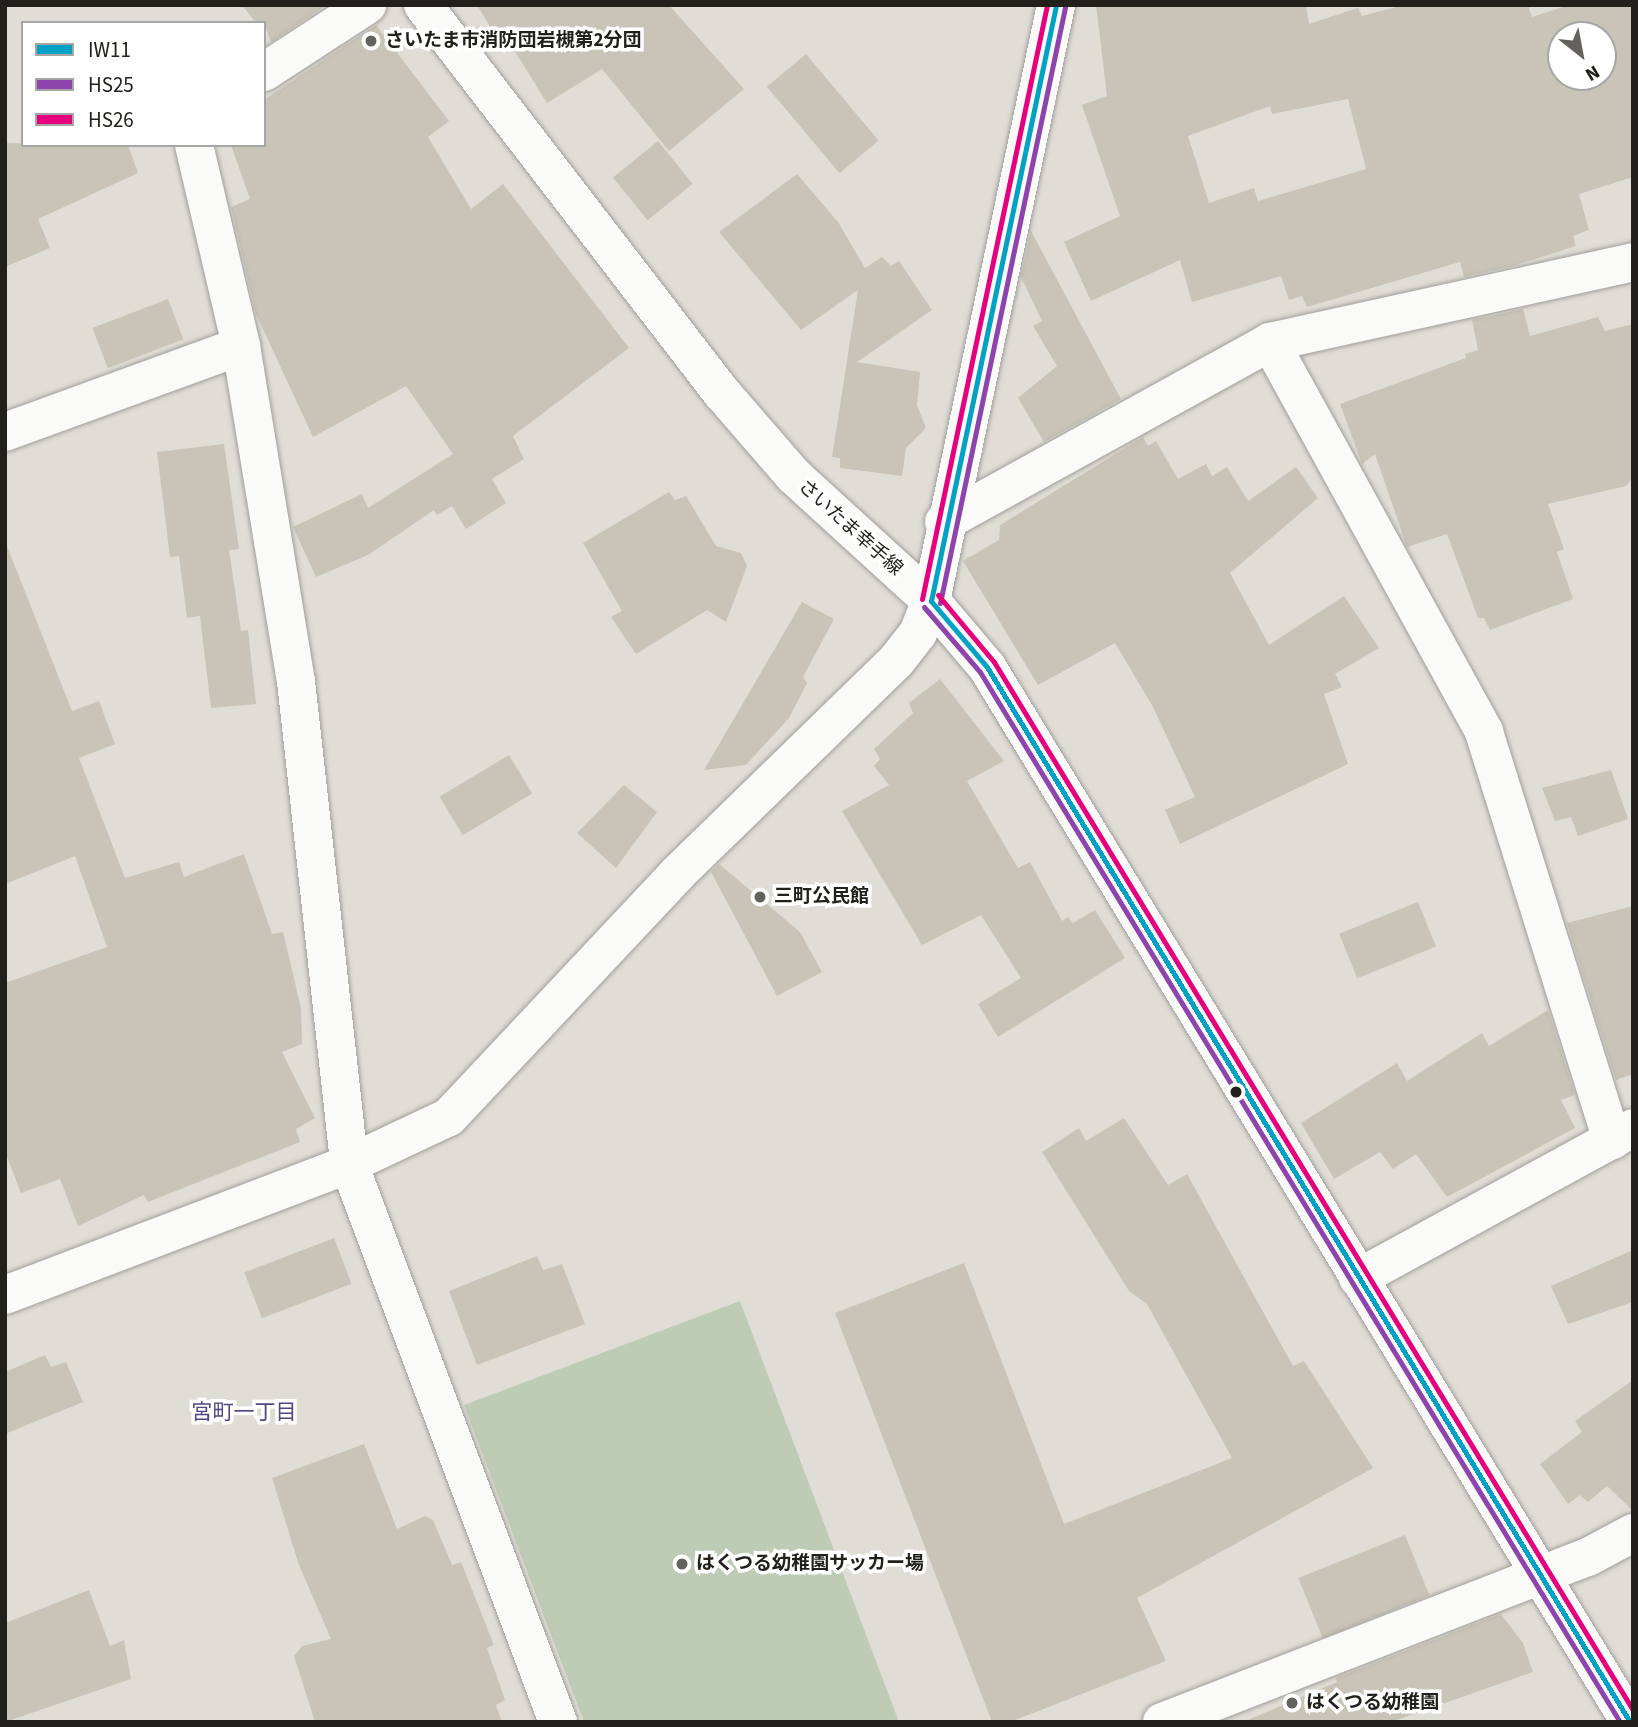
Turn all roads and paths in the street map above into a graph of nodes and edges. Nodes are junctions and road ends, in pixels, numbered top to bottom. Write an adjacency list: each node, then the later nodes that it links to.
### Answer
1 (367, 5): 4 (street)
2 (424, 5): 11 (street, さいたま幸手線)
3 (1056, 5): 10 (street)
4 (266, 71)
5 (194, 147): 8 (street)
6 (1633, 262): 7 (street)
7 (1270, 342): 10 (street); 12 (street)
8 (241, 346): 9 (street); 13 (street)
9 (5, 432)
10 (944, 522): 11 (street)
11 (931, 601): 13 (street); 14 (street, さいたま幸手線)
12 (1622, 1134): 14 (street)
13 (349, 1164): 15 (street); 18 (street)
14 (1358, 1278): 17 (street, さいたま幸手線)
15 (5, 1295)
16 (1633, 1533): 17 (street)
17 (1538, 1574): 19 (street); 20 (street, さいたま幸手線)
18 (558, 1722)
19 (1162, 1722)
20 (1630, 1722)

